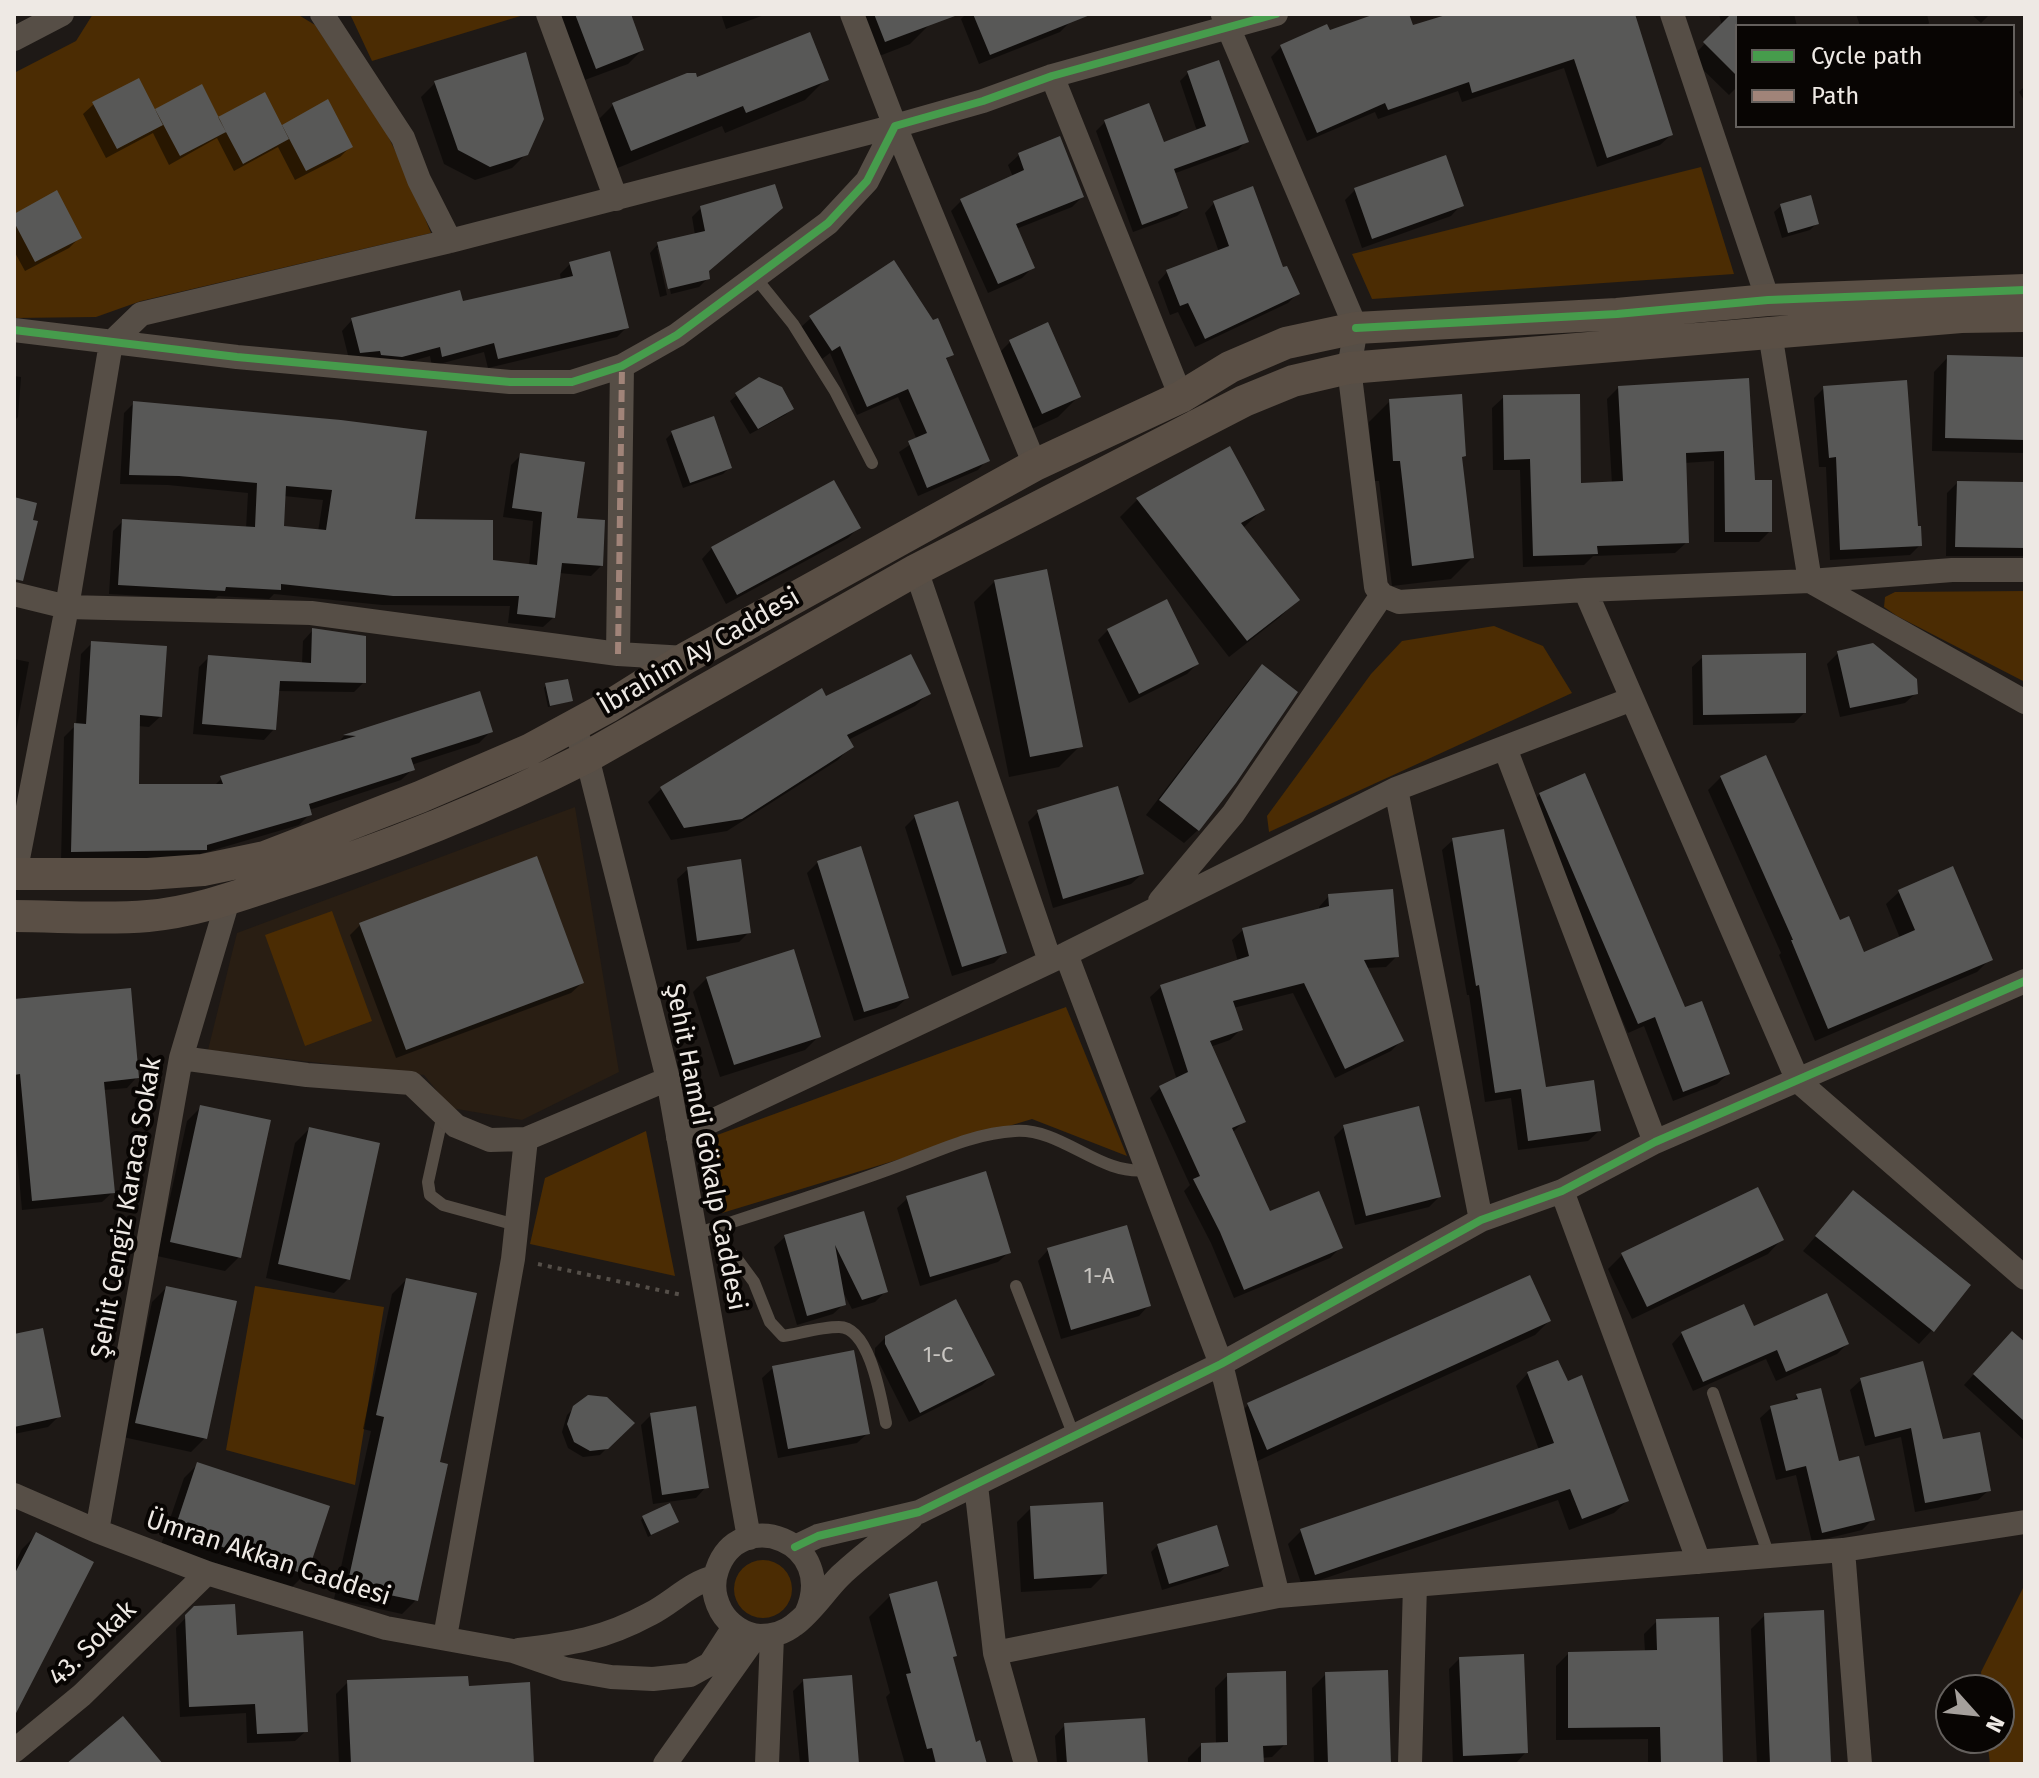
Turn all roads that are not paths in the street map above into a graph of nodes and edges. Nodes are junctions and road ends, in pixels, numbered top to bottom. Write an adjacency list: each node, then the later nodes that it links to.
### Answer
1 (62, 14): 8 (street)
2 (322, 14): 12 (street)
3 (548, 14): 11 (street)
4 (852, 14): 10 (street)
5 (1276, 14): 7 (street)
6 (1672, 14): 15 (street)
7 (1225, 20): 9 (street); 17 (street)
8 (14, 39)
9 (1052, 76): 10 (street); 23 (street)
10 (895, 126): 11 (street); 13 (street); 25 (street)
11 (616, 199): 12 (street)
12 (450, 241): 20 (street)
13 (755, 277): 21 (street); 24 (lane)
14 (2025, 290): 15 (main road, İbrahim Ay Caddesi)
15 (1768, 300): 17 (main road, İbrahim Ay Caddesi)
16 (2025, 316): 19 (main road, İbrahim Ay Caddesi)
17 (1356, 328): 22 (street); 23 (main road, İbrahim Ay Caddesi)
18 (14, 330): 20 (street)
19 (1770, 333): 22 (main road, İbrahim Ay Caddesi); 28 (street)
20 (111, 343): 21 (street); 32 (street)
21 (622, 366): 33 (street)
22 (1349, 368): 26 (main road, İbrahim Ay Caddesi); 31 (street)
23 (1181, 397): 25 (main road, İbrahim Ay Caddesi)
24 (872, 463)
25 (1035, 465): 34 (main road, İbrahim Ay Caddesi)
26 (916, 570): 39 (main road, İbrahim Ay Caddesi); 45 (street)
27 (2025, 570): 28 (street)
28 (1810, 581): 29 (street); 36 (street)
29 (1585, 590): 31 (street); 35 (street)
30 (14, 594): 32 (street)
31 (1382, 595): 43 (street)
32 (67, 607): 33 (street); 41 (street)
33 (618, 654): 34 (street)
34 (686, 658): 37 (main road, İbrahim Ay Caddesi)
35 (1632, 699): 38 (street); 49 (street)
36 (2025, 702)
37 (572, 726): 39 (street, Şehit Hamdi Gökalp Caddesi); 41 (main road, İbrahim Ay Caddesi)
38 (1505, 748): 40 (street); 53 (street)
39 (587, 757): 42 (main road, İbrahim Ay Caddesi); 48 (street, Şehit Hamdi Gökalp Caddesi)
40 (1396, 789): 43 (street); 56 (street)
41 (14, 874)
42 (228, 900): 44 (main road, İbrahim Ay Caddesi); 47 (street, Şehit Cengiz Karaca Sokak)
43 (1152, 910): 45 (street)
44 (14, 916)
45 (1058, 957): 51 (street); 54 (street)
46 (2025, 981): 49 (street)
47 (181, 1058): 50 (street); 69 (street, Şehit Cengiz Karaca Sokak)
48 (668, 1079): 51 (street, Şehit Hamdi Gökalp Caddesi); 52 (street)
49 (1798, 1081): 53 (street); 59 (street)
50 (443, 1114): 52 (street); 57 (lane)
51 (678, 1137): 58 (street, Şehit Hamdi Gökalp Caddesi)
52 (526, 1139): 57 (street)
53 (1655, 1142): 55 (street)
54 (1147, 1170): 58 (lane); 61 (street)
55 (1562, 1191): 56 (street); 74 (street)
56 (1481, 1220): 61 (street)
57 (516, 1225): 81 (street)
58 (706, 1230): 63 (lane); 70 (street, Şehit Hamdi Gökalp Caddesi)
59 (2025, 1278)
60 (1016, 1286): 64 (lane)
61 (1221, 1364): 64 (street); 78 (street)
62 (1713, 1393): 73 (lane)
63 (886, 1423)
64 (1074, 1436): 65 (street)
65 (976, 1485): 67 (street); 83 (street)
66 (14, 1495): 69 (street, Ümran Akkan Caddesi)
67 (919, 1512): 71 (street); 79 (street)
68 (2025, 1522): 72 (street)
69 (97, 1531): 75 (street, Ümran Akkan Caddesi)
70 (749, 1538): 71 (street); 76 (street)
71 (795, 1547): 79 (street)
72 (1843, 1550): 73 (street); 89 (street)
73 (1769, 1556): 74 (street)
74 (1699, 1562): 77 (street)
75 (207, 1573): 81 (street, Ümran Akkan Caddesi); 84 (street, 43. Sokak)
76 (715, 1577): 80 (street); 82 (street)
77 (1415, 1585): 78 (street); 88 (street)
78 (1278, 1596): 83 (street)
79 (806, 1614): 80 (street)
80 (754, 1633): 82 (street); 85 (street); 86 (street)
81 (445, 1637): 82 (street, Ümran Akkan Caddesi)
82 (513, 1651)
83 (995, 1653): 87 (street)
84 (14, 1751)
85 (665, 1764)
86 (767, 1764)
87 (1026, 1764)
88 (1410, 1764)
89 (1860, 1764)

